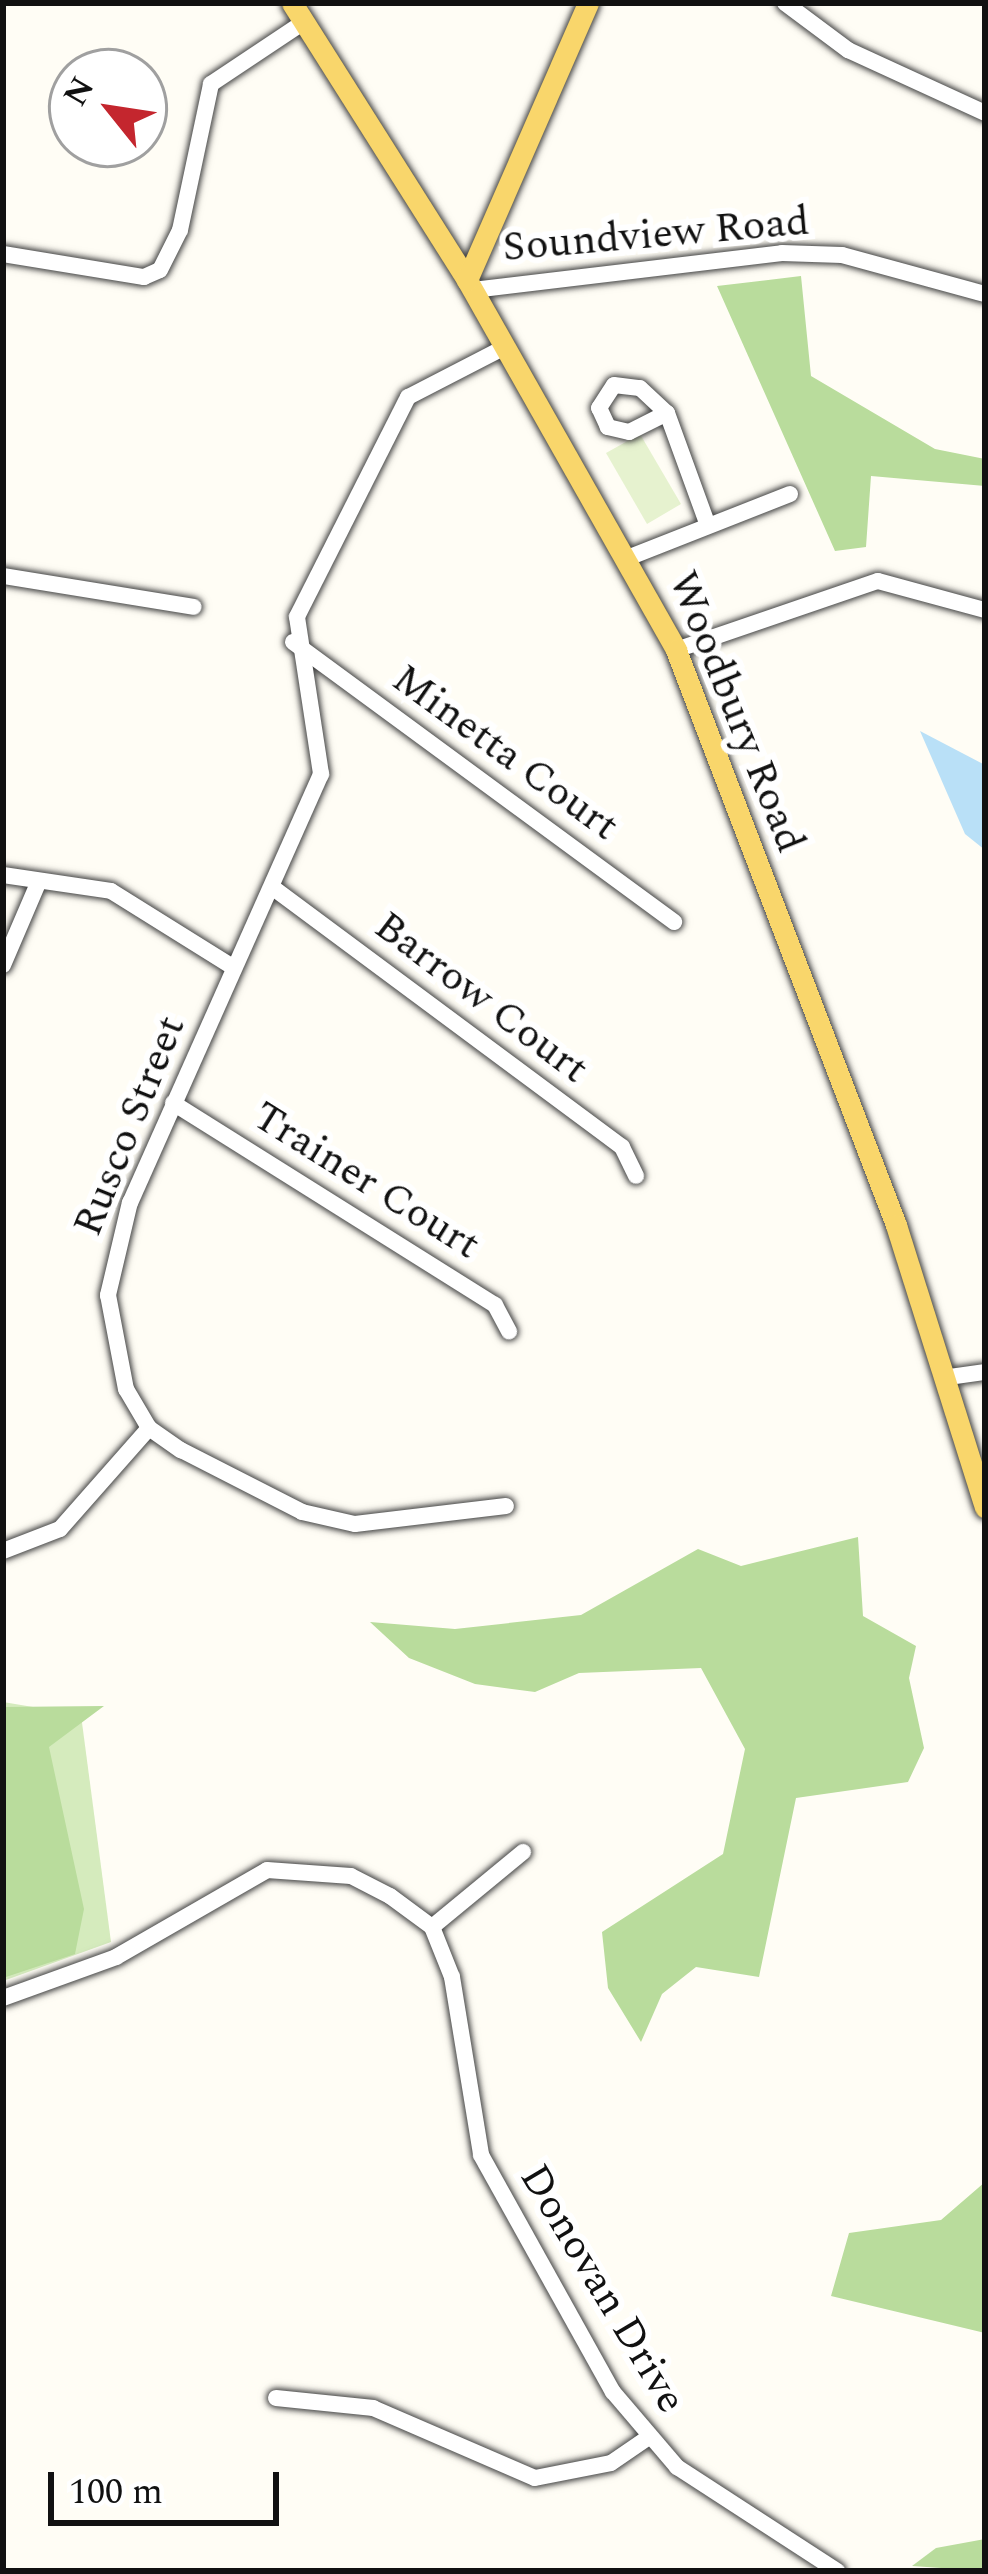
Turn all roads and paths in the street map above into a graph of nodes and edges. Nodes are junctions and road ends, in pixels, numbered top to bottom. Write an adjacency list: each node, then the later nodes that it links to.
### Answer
1 (588, 3): 6 (main road)
2 (785, 3): 4 (street)
3 (298, 12): 5 (street); 6 (main road, Woodbury Road)
4 (985, 113)
5 (3, 254)
6 (470, 285): 7 (street, Soundview Road); 8 (main road, Woodbury Road)
7 (985, 294)
8 (505, 347): 12 (main road, Woodbury Road); 16 (street)
9 (667, 413): 11 (street)
10 (790, 494): 11 (street)
11 (707, 523): 12 (street)
12 (630, 557): 17 (main road, Woodbury Road)
13 (3, 576): 14 (street)
14 (194, 607)
15 (985, 610): 17 (street)
16 (293, 642): 20 (street, Rusco Street); 21 (street, Minetta Court)
17 (676, 650): 28 (main road, Woodbury Road)
18 (3, 875): 19 (street)
19 (39, 881): 22 (street); 23 (street)
20 (272, 887): 23 (street, Rusco Street); 25 (street, Barrow Court)
21 (674, 922)
22 (3, 965)
23 (234, 968): 24 (street, Rusco Street)
24 (173, 1103): 26 (street, Trainer Court); 29 (street, Rusco Street)
25 (636, 1176)
26 (509, 1331)
27 (985, 1372): 28 (street)
28 (949, 1377): 31 (main road, Woodbury Road)
29 (149, 1428): 30 (street); 32 (street)
30 (506, 1506)
31 (985, 1507)
32 (3, 1551)
33 (523, 1852): 34 (street)
34 (432, 1927): 35 (street); 37 (street, Donovan Drive)
35 (3, 1998)
36 (276, 2398): 37 (street)
37 (646, 2439): 38 (street, Donovan Drive)
38 (838, 2571)

